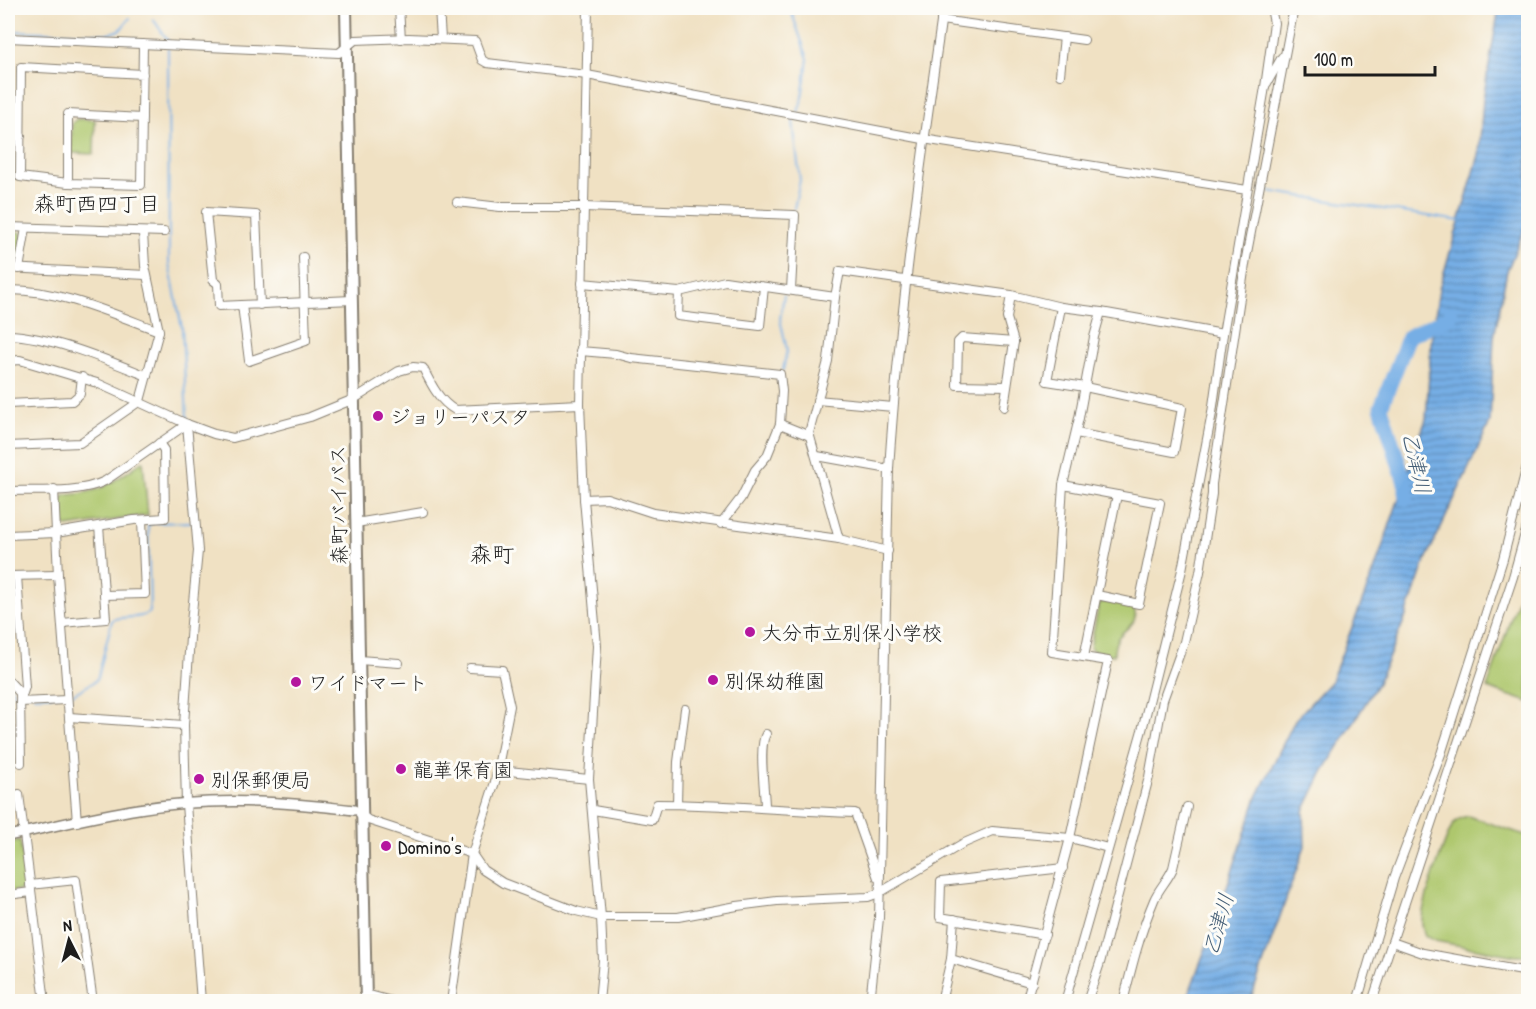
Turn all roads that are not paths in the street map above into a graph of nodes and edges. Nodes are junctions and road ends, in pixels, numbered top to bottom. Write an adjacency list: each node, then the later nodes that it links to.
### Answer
1 (346, 8): 15 (main road, 森町バイパス)
2 (399, 8): 11 (street)
3 (439, 8): 12 (street)
4 (588, 8): 18 (street)
5 (943, 8): 8 (street)
6 (1271, 8): 20 (street)
7 (1294, 8): 16 (street)
8 (941, 20): 9 (street); 24 (street)
9 (1064, 37): 13 (street); 19 (street)
10 (8, 38): 14 (street)
11 (401, 39): 12 (street); 15 (street)
12 (441, 39): 18 (street)
13 (1084, 40)
14 (143, 44): 15 (street); 17 (street)
15 (347, 46): 45 (main road, 森町バイパス)
16 (1286, 50): 20 (street); 148 (street)
17 (142, 74): 21 (street); 22 (street)
18 (587, 75): 24 (street); 28 (street)
19 (1059, 75)
20 (1265, 87): 26 (street)
21 (142, 118): 25 (street); 25 (street)
22 (21, 136): 23 (street); 25 (street)
23 (8, 137)
24 (923, 139): 26 (street); 37 (street)
25 (68, 183)
26 (1247, 190): 52 (street)
27 (456, 202): 28 (street)
28 (584, 207): 38 (street); 41 (street)
29 (8, 227): 30 (street)
30 (26, 228): 32 (street); 35 (street)
31 (164, 232): 32 (street)
32 (143, 233): 36 (street)
33 (303, 257): 46 (street)
34 (8, 268): 35 (street)
35 (19, 269): 36 (street)
36 (146, 275): 51 (street)
37 (907, 280): 43 (street); 44 (street); 66 (street)
38 (582, 283): 42 (street); 55 (street)
39 (764, 287): 41 (street); 42 (street); 42 (street)
40 (8, 290): 51 (street)
41 (790, 290): 44 (street)
42 (679, 291)
43 (1011, 295): 49 (street); 54 (street)
44 (835, 297): 62 (street)
45 (352, 300): 46 (street); 61 (main road, 森町バイパス)
46 (304, 302): 47 (street); 48 (street)
47 (260, 304): 48 (street); 48 (street)
48 (242, 305)
49 (1061, 308): 50 (street); 60 (street)
50 (1101, 312): 52 (street); 60 (street)
51 (159, 332): 57 (street)
52 (1223, 334): 123 (street)
53 (8, 335): 57 (street)
54 (1014, 342): 59 (street); 59 (street)
55 (580, 351): 65 (street); 69 (street)
56 (8, 360): 58 (street)
57 (147, 376): 63 (street)
58 (81, 377): 63 (street); 64 (street)
59 (1007, 386): 67 (street)
60 (1085, 387): 70 (street); 70 (street)
61 (354, 399): 65 (street); 68 (street); 84 (main road, 森町バイパス)
62 (817, 400): 66 (street); 71 (street)
63 (140, 401): 68 (street); 73 (street)
64 (8, 404)
65 (580, 404): 81 (street)
66 (893, 407): 76 (street)
67 (1004, 407)
68 (187, 424): 72 (street); 107 (street)
69 (780, 424): 71 (street); 86 (street)
70 (1076, 433): 77 (street)
71 (810, 436): 74 (street)
72 (159, 443): 78 (street); 83 (street)
73 (8, 446)
74 (817, 456): 76 (street); 90 (street)
75 (1528, 462): 150 (street)
76 (889, 469): 91 (street)
77 (1063, 485): 80 (street); 98 (street)
78 (54, 489): 79 (street); 88 (street)
79 (8, 491)
80 (1117, 495): 96 (street); 96 (street)
81 (584, 499): 86 (street); 111 (street)
82 (423, 512): 84 (street)
83 (142, 520): 87 (street); 95 (street)
84 (356, 523): 99 (main road, 森町バイパス)
85 (1528, 523): 133 (street)
86 (721, 524): 90 (street)
87 (99, 526): 88 (street); 95 (street)
88 (56, 533): 89 (street); 92 (street)
89 (8, 535)
90 (839, 539): 91 (street)
91 (888, 551): 126 (street)
92 (58, 575): 94 (street); 97 (street)
93 (8, 576): 94 (street)
94 (17, 576): 104 (street)
95 (105, 595): 97 (street)
96 (1096, 595): 98 (street)
97 (62, 623): 103 (street)
98 (1084, 657): 122 (street)
99 (359, 660): 100 (street); 118 (main road, 森町バイパス)
100 (399, 663)
101 (470, 668): 110 (street)
102 (8, 680): 104 (street)
103 (67, 700): 104 (street); 106 (street)
104 (20, 702): 109 (street)
105 (685, 709): 114 (street)
106 (69, 717): 107 (street); 119 (street)
107 (184, 725): 113 (street)
108 (766, 734): 115 (street)
109 (21, 763)
110 (498, 770): 111 (street); 124 (street)
111 (589, 779): 117 (street)
112 (19, 794): 120 (street)
113 (186, 804): 118 (street); 119 (street); 141 (street)
114 (677, 804): 115 (street); 117 (street)
115 (765, 807): 126 (street)
116 (1187, 807): 149 (street)
117 (593, 810): 130 (street)
118 (358, 813): 124 (street); 137 (main road, 森町バイパス)
119 (77, 822): 120 (street)
120 (24, 833): 121 (street); 127 (street)
121 (8, 836)
122 (1070, 838): 123 (street); 125 (street); 128 (street)
123 (1108, 848): 147 (street)
124 (472, 854): 130 (street); 143 (street)
125 (1063, 868): 131 (street); 132 (street)
126 (879, 882): 128 (street)
127 (31, 889): 129 (street); 139 (street); 140 (street)
128 (879, 893): 130 (street); 145 (street)
129 (8, 895)
130 (602, 917): 144 (street)
131 (954, 919): 132 (street); 134 (street)
132 (1045, 935): 136 (street)
133 (1392, 942): 135 (street); 151 (street)
134 (951, 959): 136 (street); 138 (street)
135 (1528, 972)
136 (1032, 983): 146 (street)
137 (366, 998): 142 (street)
138 (941, 1001)
139 (45, 1002)
140 (93, 1002)
141 (201, 1002)
142 (395, 1002)
143 (451, 1002)
144 (599, 1002)
145 (870, 1002)
146 (1026, 1002)
147 (1065, 1002)
148 (1087, 1002)
149 (1123, 1002)
150 (1357, 1002)
151 (1372, 1002)

